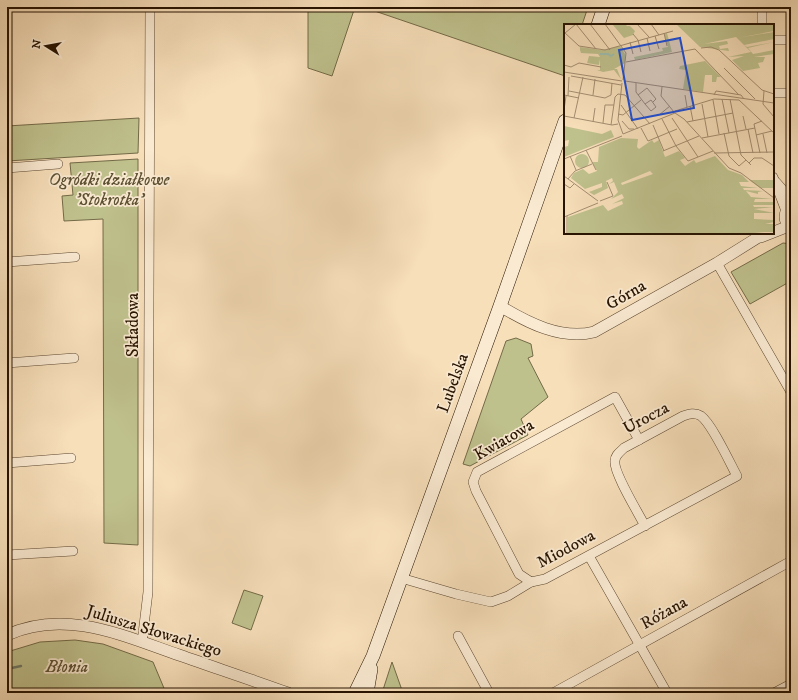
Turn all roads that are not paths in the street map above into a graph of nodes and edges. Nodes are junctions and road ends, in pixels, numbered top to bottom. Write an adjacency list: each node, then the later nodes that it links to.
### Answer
1 (150, 7): 39 (street, Składowa)
2 (604, 7): 4 (main road)
3 (762, 7): 5 (street)
4 (598, 24)
5 (762, 24)
6 (774, 40): 7 (street)
7 (791, 40)
8 (774, 93): 9 (street)
9 (791, 93)
10 (564, 124): 22 (main road, Lubelska)
11 (58, 164): 12 (street)
12 (7, 168)
13 (774, 179): 14 (street); 15 (street)
14 (791, 198)
15 (789, 218): 16 (street); 17 (street, Górna)
16 (774, 226)
17 (774, 228)
18 (763, 235): 21 (street, Górna)
19 (75, 257): 20 (street)
20 (7, 262)
21 (718, 263): 22 (street, Górna); 25 (street)
22 (500, 306): 35 (main road, Lubelska)
23 (74, 358): 24 (street)
24 (7, 362)
25 (791, 392)
26 (639, 440): 29 (street, Urocza); 30 (street, Urocza); 36 (street, Kwiatowa)
27 (71, 458): 28 (street)
28 (7, 463)
29 (738, 476): 30 (street, Miodowa)
30 (645, 526): 33 (street, Miodowa)
31 (73, 551): 32 (street)
32 (7, 555)
33 (589, 556): 36 (street, Miodowa); 40 (street)
34 (791, 560): 40 (street, Różana)
35 (401, 578): 36 (street, Miodowa); 41 (main road, Lubelska)
36 (531, 582)
37 (7, 635): 39 (street, Juliusza Słowackiego)
38 (458, 636): 46 (street)
39 (142, 642): 43 (street, Juliusza Słowackiego)
40 (639, 645): 47 (street, Różana); 48 (street)
41 (373, 656): 44 (main road, Lubelska); 45 (main road, Lubelska)
42 (791, 684): 49 (street)
43 (288, 693)
44 (355, 693)
45 (367, 693)
46 (489, 693)
47 (553, 693)
48 (667, 693)
49 (774, 693)

